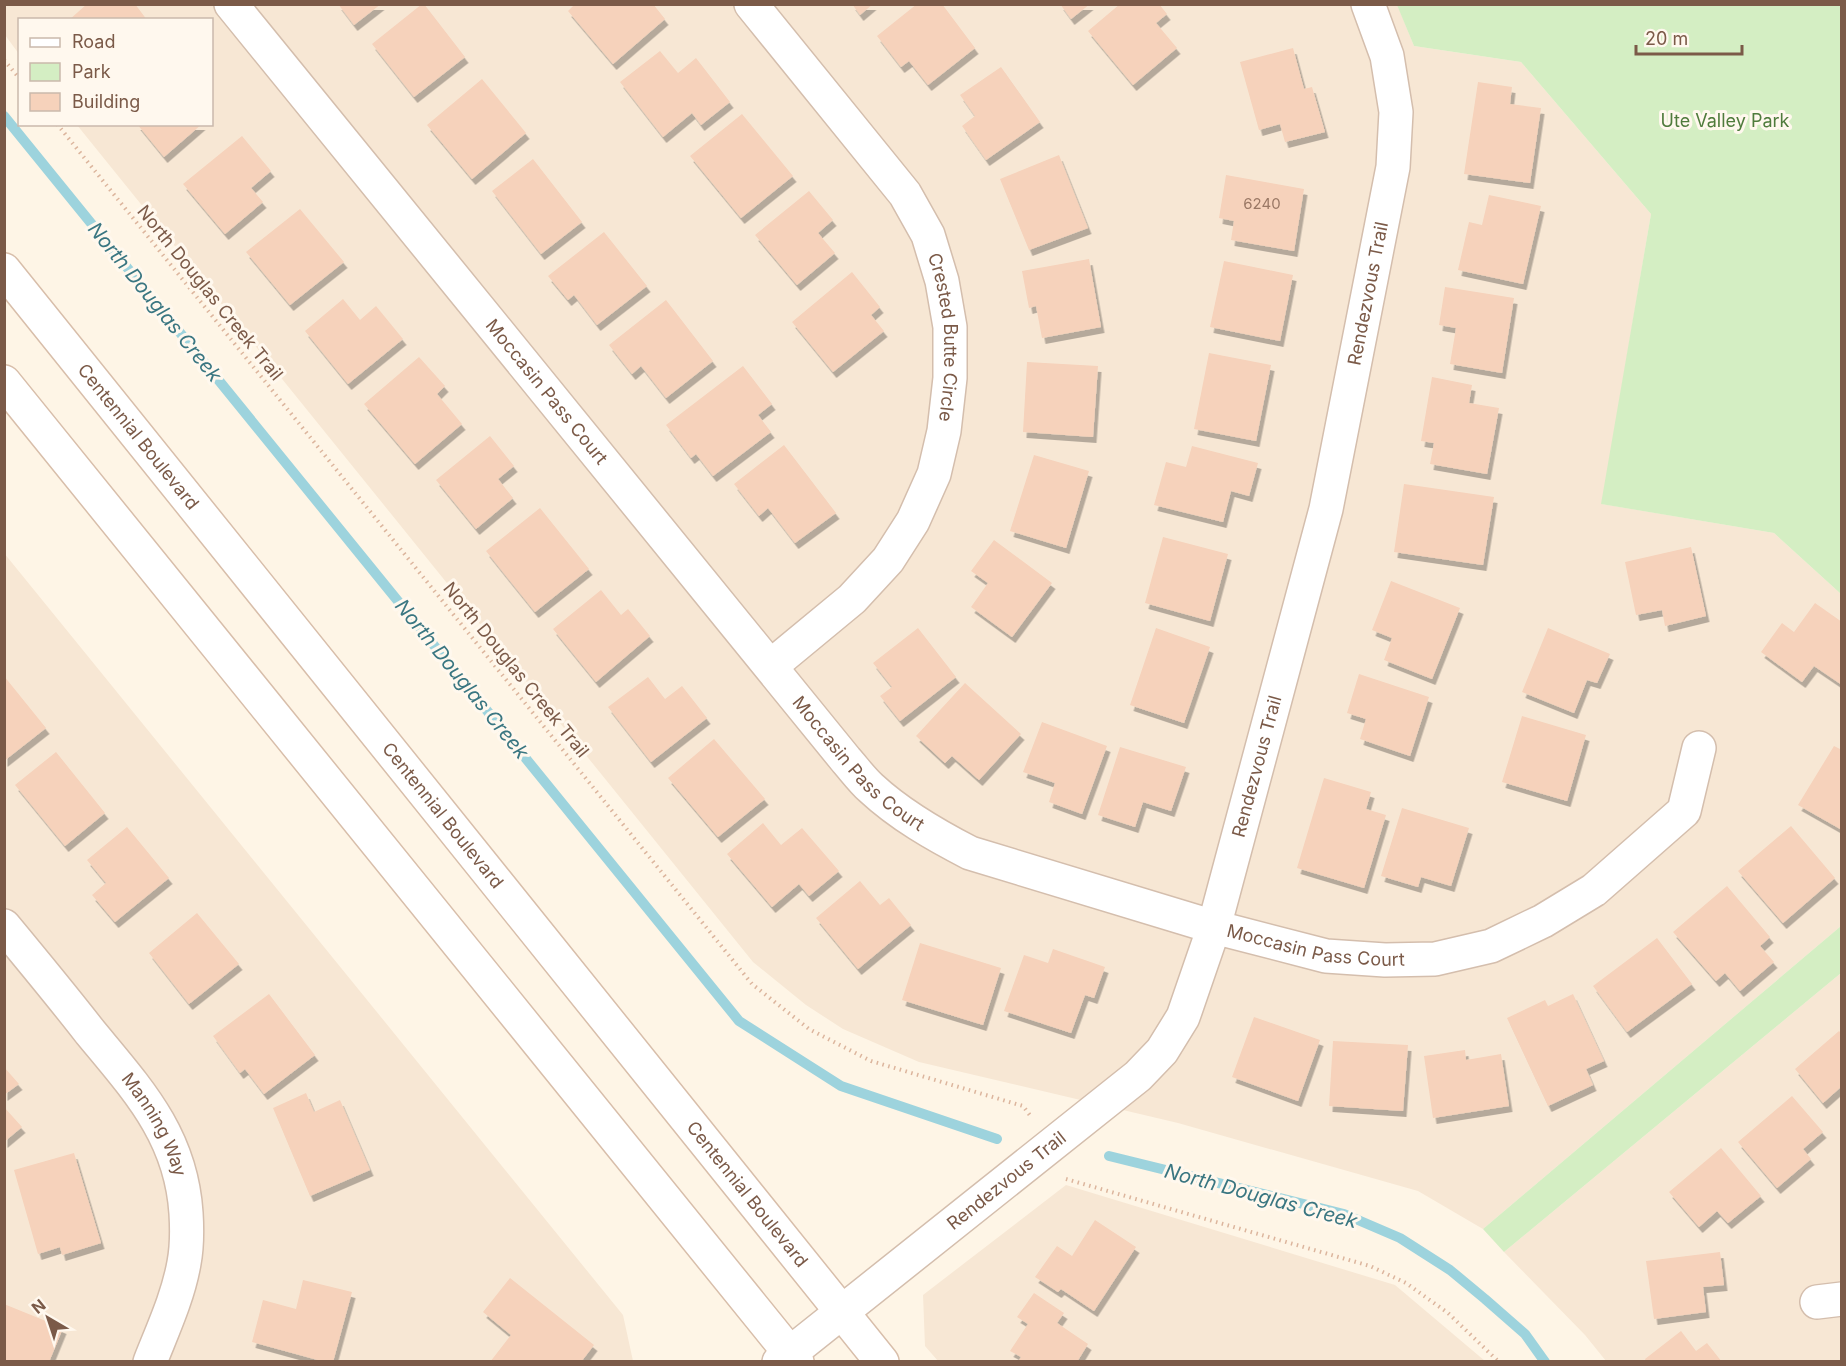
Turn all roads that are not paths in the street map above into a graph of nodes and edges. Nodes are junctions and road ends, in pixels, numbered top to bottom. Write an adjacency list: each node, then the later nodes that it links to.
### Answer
1 (231, 4): 6 (street, Moccasin Pass Court)
2 (751, 4): 6 (street, Crested Butte Circle)
3 (1368, 4): 9 (street, Rendezvous Trail)
4 (4, 270): 10 (street, Centennial Boulevard)
5 (4, 382): 11 (street)
6 (771, 666): 9 (street, Moccasin Pass Court)
7 (1699, 748): 9 (street, Moccasin Pass Court)
8 (4, 926): 12 (street, Manning Way)
9 (1214, 927): 10 (street, Rendezvous Trail)
10 (842, 1312): 11 (street, Rendezvous Trail); 13 (street, Centennial Boulevard)
11 (789, 1358)
12 (150, 1362)
13 (882, 1362)

